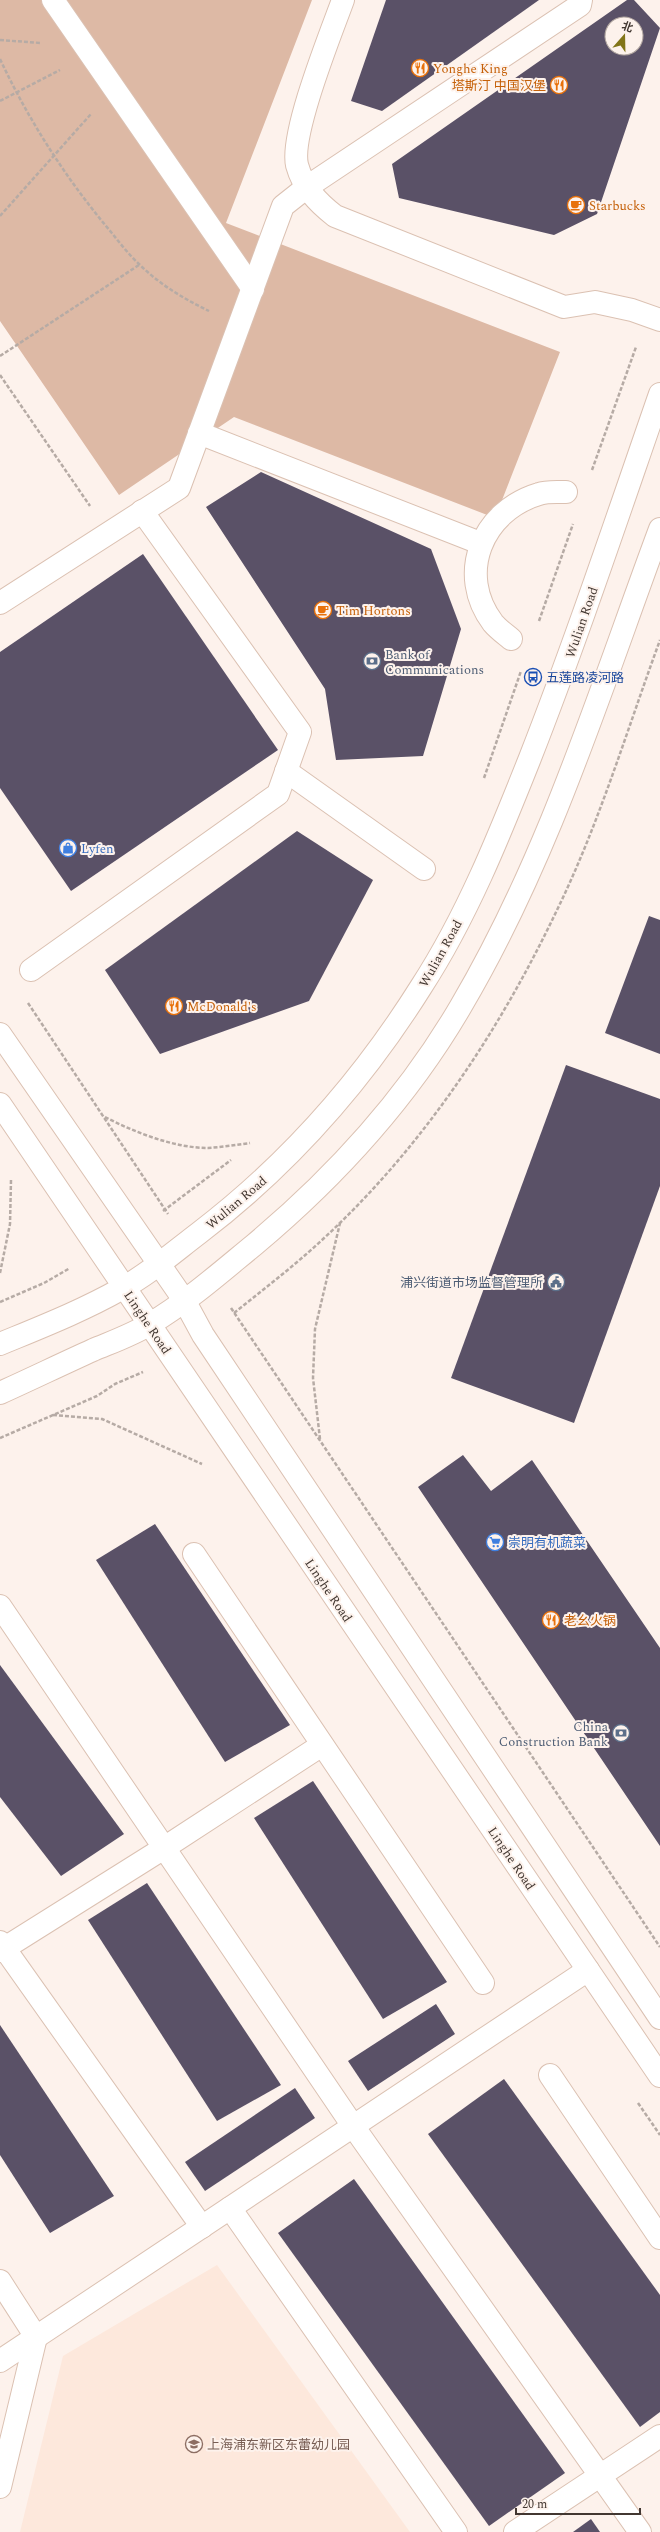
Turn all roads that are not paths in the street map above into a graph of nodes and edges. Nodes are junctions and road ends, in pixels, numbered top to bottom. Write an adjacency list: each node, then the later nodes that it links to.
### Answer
1 (53, 0): 5 (street)
2 (343, 0): 4 (street)
3 (582, 0): 4 (street)
4 (307, 187): 5 (street); 6 (street)
5 (253, 289): 8 (street)
6 (660, 320)
7 (660, 394): 20 (street, Wulian Road)
8 (199, 434): 10 (street); 12 (street)
9 (566, 492): 12 (street)
10 (142, 511): 13 (street); 15 (street)
11 (660, 529): 22 (street)
12 (480, 543): 14 (street)
13 (0, 603)
14 (511, 639)
15 (286, 771): 16 (street); 17 (street)
16 (424, 869)
17 (31, 970)
18 (0, 1034): 20 (street)
19 (0, 1104): 21 (street, Linghe Road)
20 (158, 1264): 21 (street, Wulian Road); 22 (street)
21 (124, 1288): 23 (street, Linghe Road); 24 (street, Wulian Road)
22 (184, 1300): 23 (street); 33 (street)
23 (151, 1324): 25 (street); 31 (street, Linghe Road)
24 (0, 1344)
25 (0, 1393)
26 (194, 1554): 28 (street)
27 (0, 1606): 29 (street)
28 (322, 1745): 29 (street); 32 (street)
29 (164, 1848): 30 (street); 36 (street)
30 (2, 1947): 38 (street)
31 (588, 1970): 35 (street, Linghe Road); 36 (street)
32 (483, 1983)
33 (660, 2018)
34 (550, 2075): 39 (street)
35 (660, 2076)
36 (353, 2126): 37 (street); 44 (street)
37 (230, 2208): 38 (street); 46 (street)
38 (202, 2227): 41 (street)
39 (660, 2238)
40 (0, 2281): 41 (street)
41 (36, 2337): 42 (street); 45 (street)
42 (0, 2361)
43 (660, 2436): 44 (street)
44 (600, 2476): 47 (street); 48 (street)
45 (0, 2487)
46 (456, 2532)
47 (515, 2532)
48 (640, 2532)

